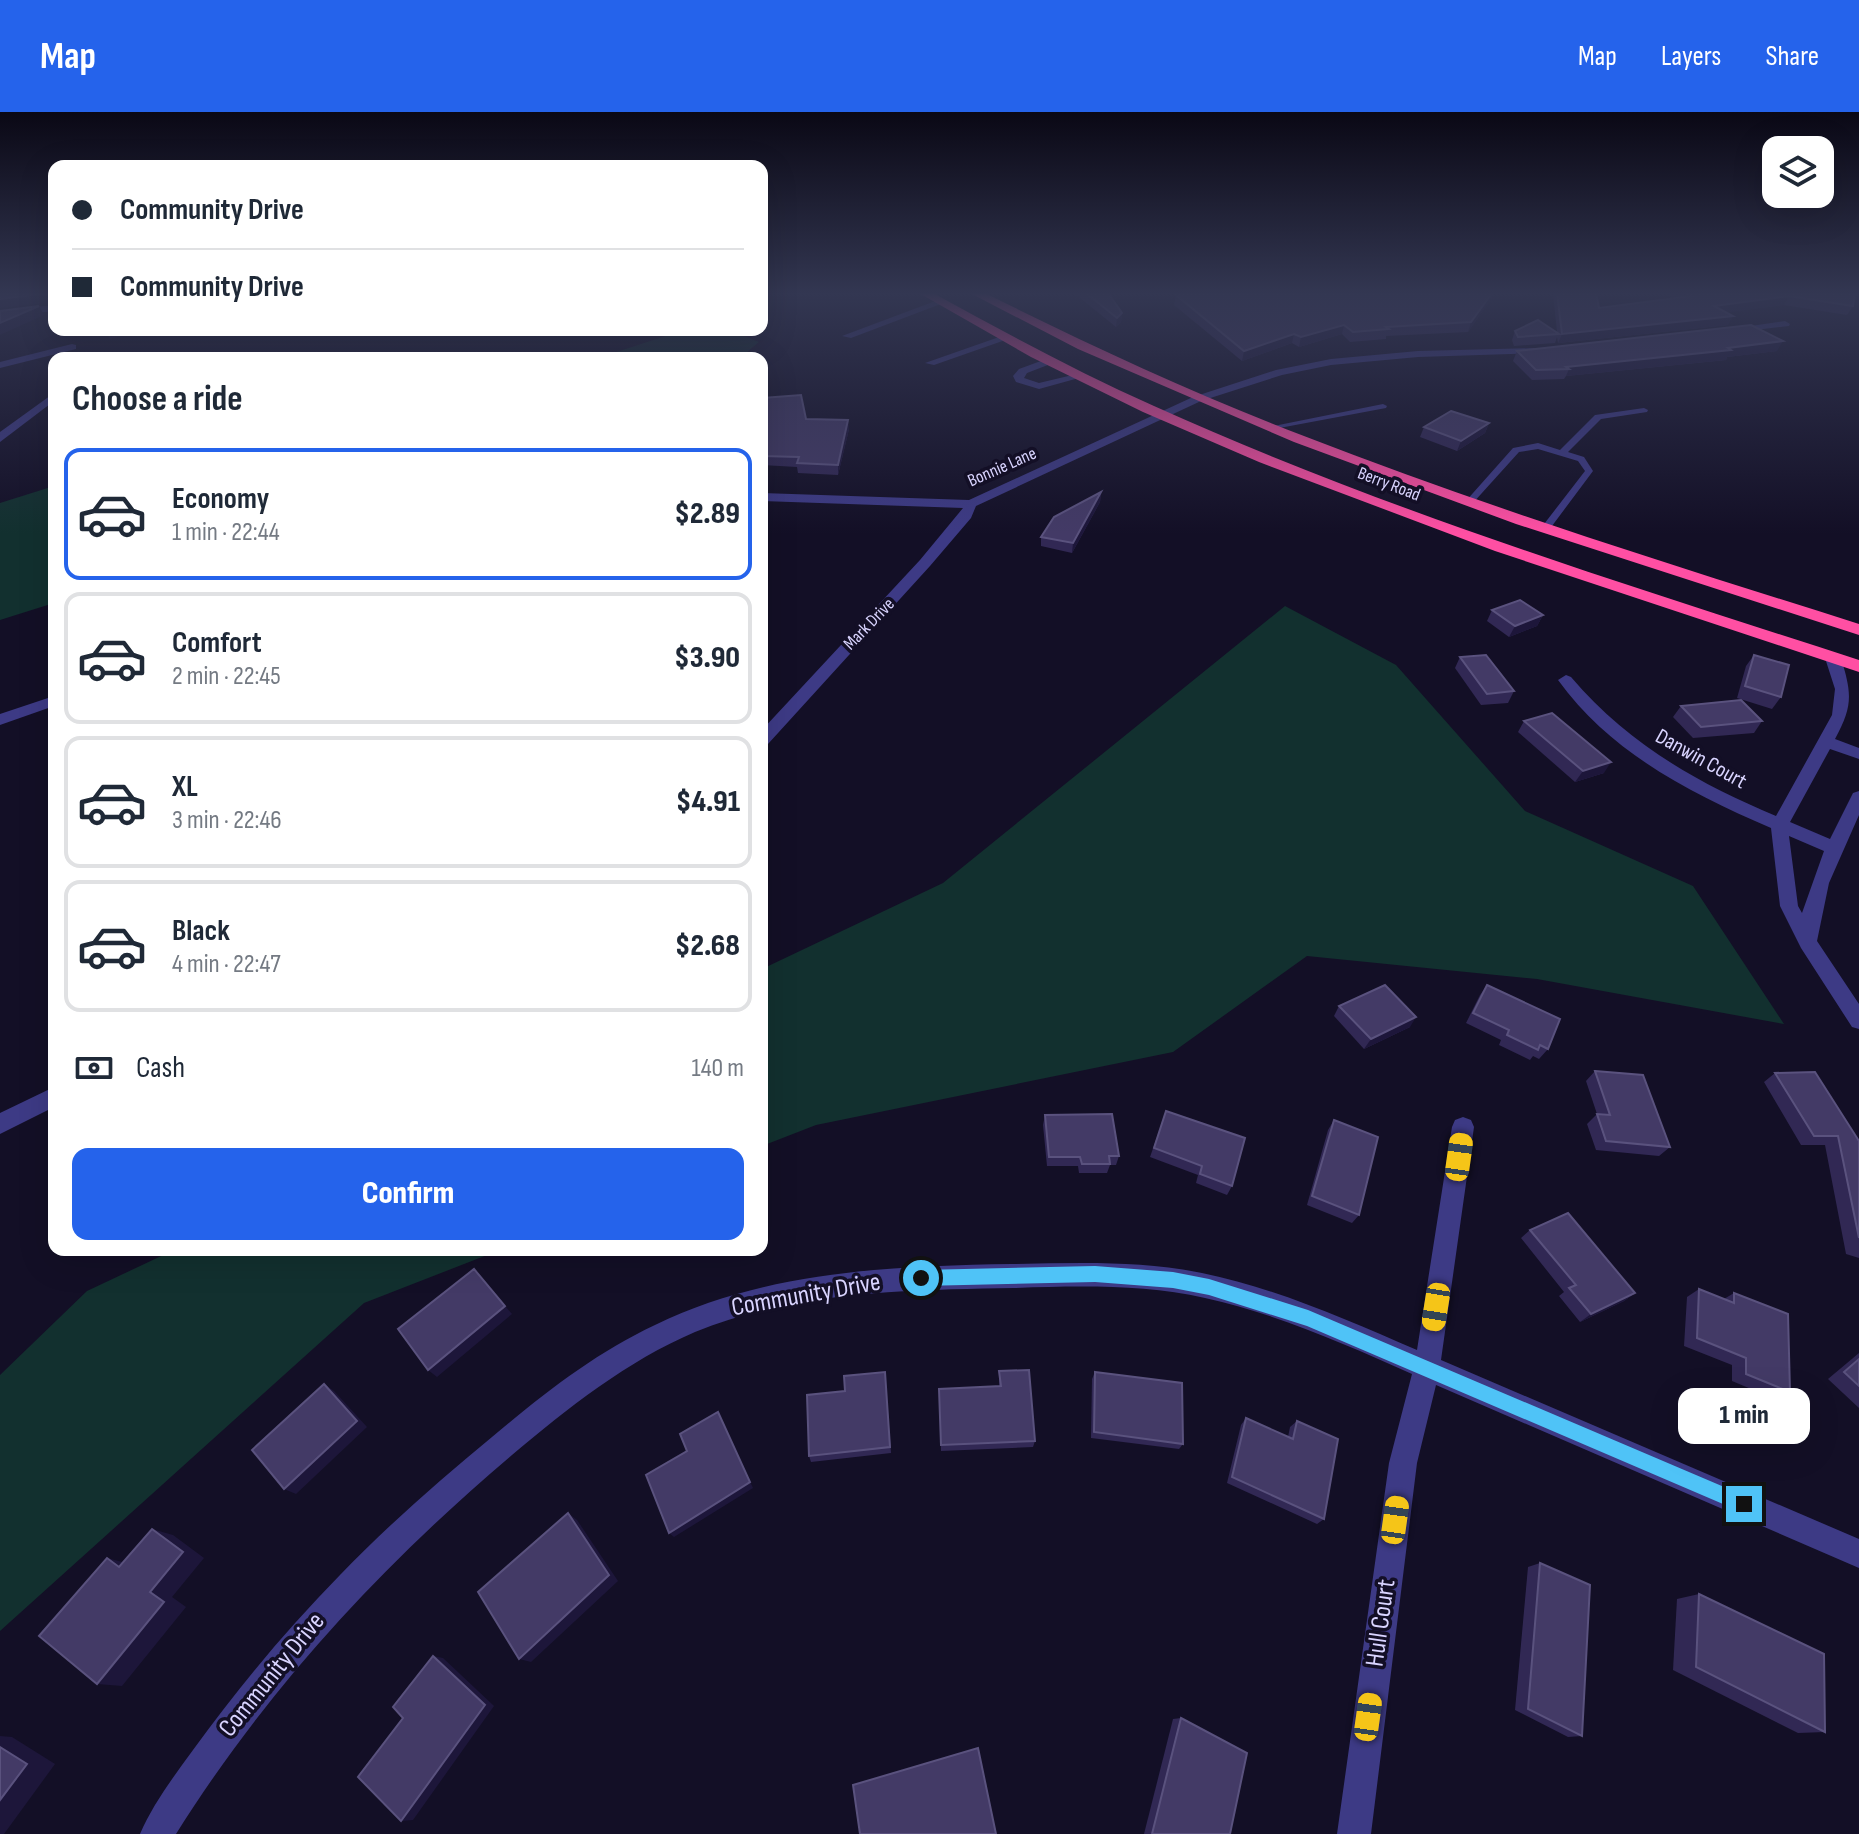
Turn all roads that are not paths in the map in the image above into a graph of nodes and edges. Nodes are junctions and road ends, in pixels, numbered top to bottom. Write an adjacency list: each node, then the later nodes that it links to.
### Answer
1 (1021, 373): 5 (street)
2 (1075, 373): 5 (highway, Berry Road)
3 (1140, 373): 6 (highway, Berry Road)
4 (1276, 373): 6 (street, Bonnie Lane)
5 (1081, 376): 10 (highway, Berry Road)
6 (1197, 399): 10 (street, Bonnie Lane); 11 (highway, Berry Road)
7 (48, 401): 12 (street)
8 (1383, 406): 11 (lane)
9 (1644, 410): 13 (lane)
10 (1164, 414): 16 (street, Bonnie Lane); 19 (highway, Berry Road)
11 (1268, 428): 15 (highway, Berry Road)
12 (0, 438)
13 (1562, 453): 15 (lane); 17 (lane)
14 (768, 497): 16 (street, Bonnie Lane)
15 (1469, 502): 17 (highway, Berry Road)
16 (971, 504): 24 (street, Mark Drive)
17 (1546, 528): 18 (highway, Berry Road)
18 (1859, 630)
19 (1833, 658): 20 (highway, Berry Road); 25 (street)
20 (1859, 666)
21 (1566, 680): 28 (street, Danwin Court)
22 (48, 703): 23 (street)
23 (0, 720)
24 (768, 733)
25 (1827, 742): 26 (street); 28 (street)
26 (1859, 754)
27 (1859, 797): 29 (street)
28 (1780, 825): 29 (street, Danwin Court); 30 (street)
29 (1835, 848): 30 (street)
30 (1808, 943): 31 (street)
31 (1859, 1021)
32 (48, 1099): 33 (street)
33 (0, 1124)
34 (1463, 1127): 35 (street, Hull Court)
35 (1427, 1368): 36 (street, Community Drive); 37 (street, Community Drive); 38 (street, Hull Court)
36 (1859, 1554)
37 (157, 1834)
38 (1354, 1834)

